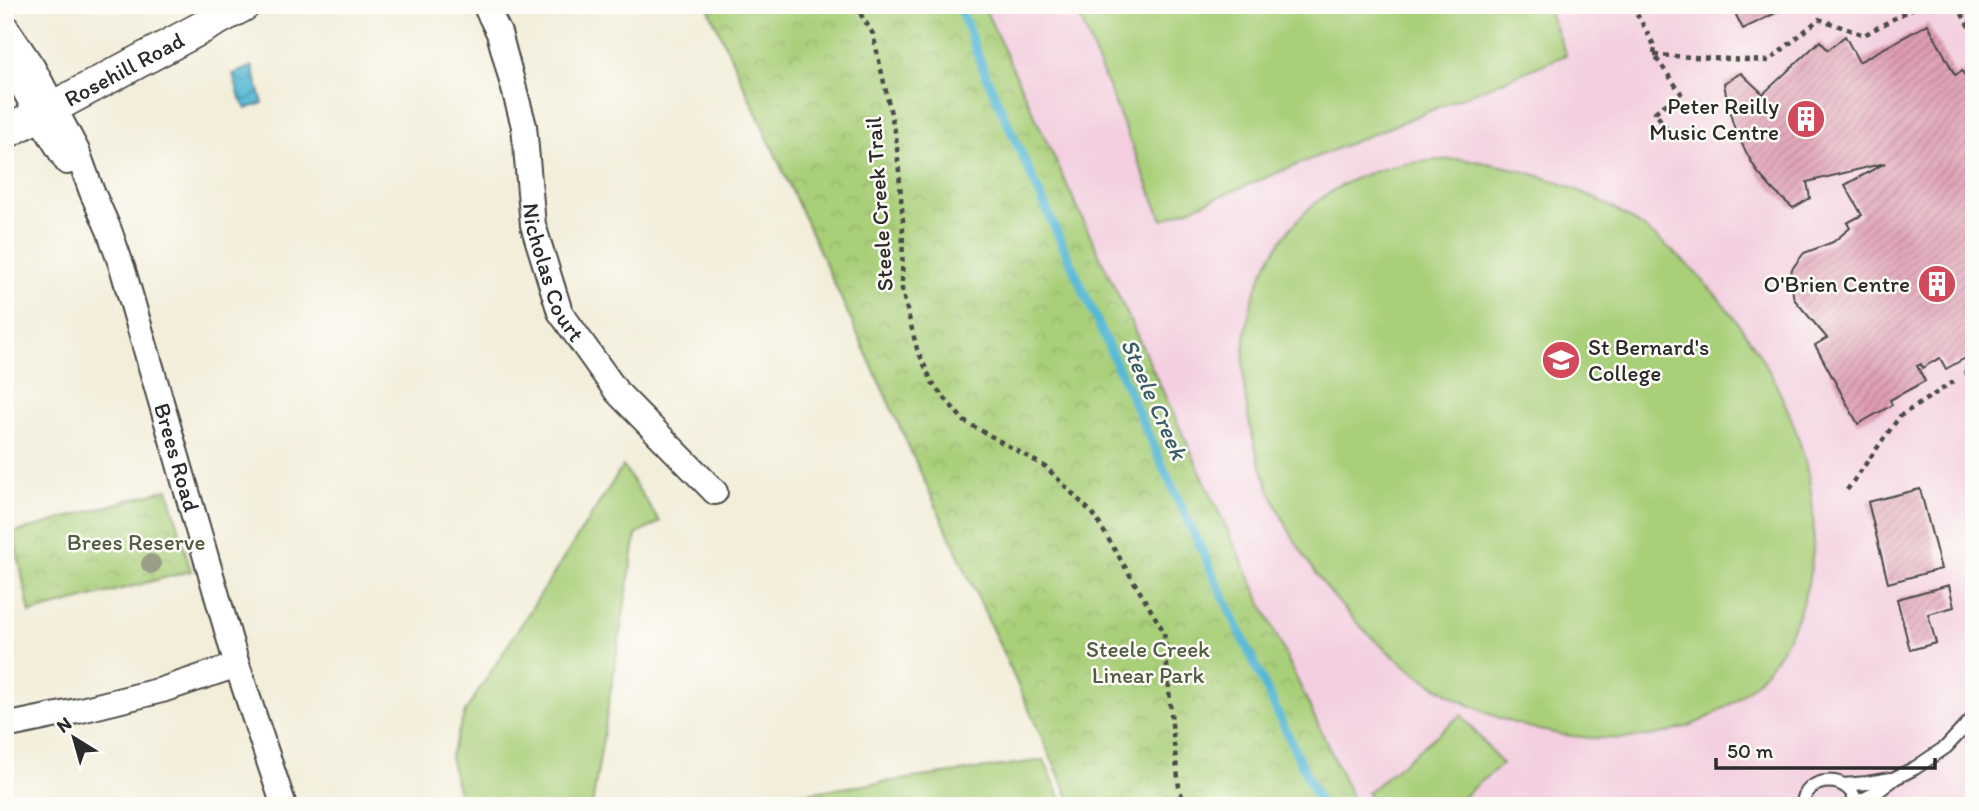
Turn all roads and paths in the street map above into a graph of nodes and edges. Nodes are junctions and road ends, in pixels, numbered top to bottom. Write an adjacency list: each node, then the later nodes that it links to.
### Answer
1 (244, 5): 11 (street, Rosehill Road)
2 (485, 5): 16 (street, Nicholas Court)
3 (856, 5): 24 (path, Steele Creek Trail)
4 (1633, 5): 10 (path)
5 (1919, 5): 10 (path)
6 (1959, 6): 8 (path)
7 (5, 26): 11 (street, Brees Road)
8 (1974, 36)
9 (5, 54): 11 (street, Brees Road)
10 (1654, 55): 12 (path)
11 (46, 111): 13 (street, Rosehill Road); 17 (street, Brees Road)
12 (1666, 128)
13 (5, 133)
14 (1973, 374): 15 (path)
15 (1847, 490)
16 (715, 492)
17 (237, 665): 19 (street); 23 (street, Brees Road)
18 (1974, 717): 20 (lane)
19 (5, 726)
20 (1895, 778): 21 (lane); 22 (lane)
21 (1843, 785): 22 (lane); 25 (lane)
22 (1856, 804)
23 (284, 806)
24 (1185, 806)
25 (1803, 806)

